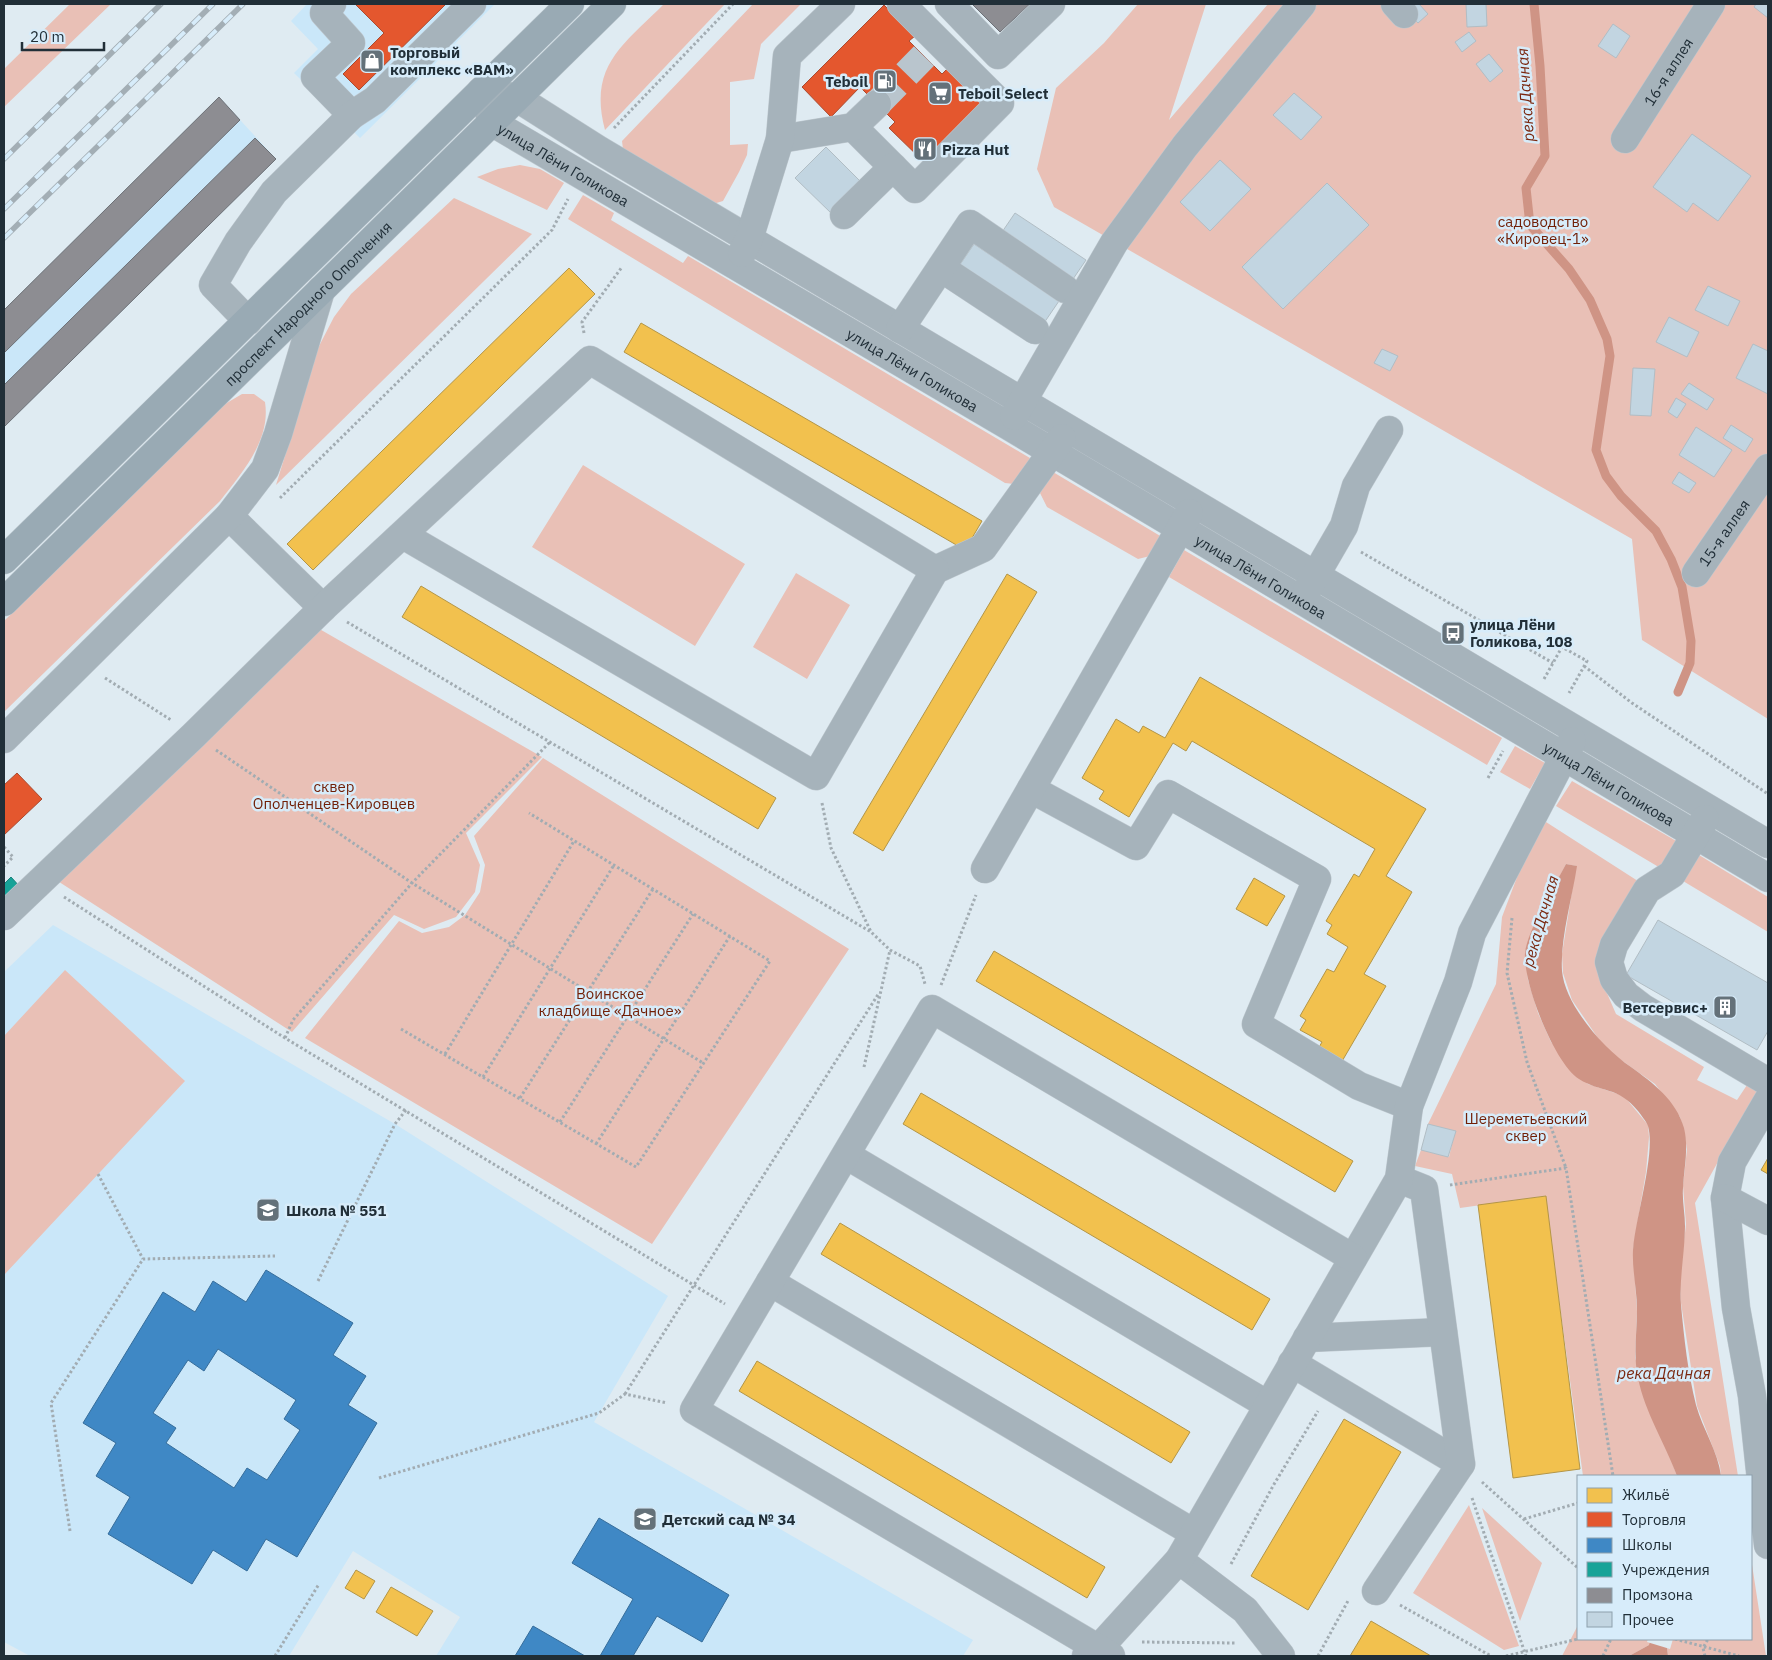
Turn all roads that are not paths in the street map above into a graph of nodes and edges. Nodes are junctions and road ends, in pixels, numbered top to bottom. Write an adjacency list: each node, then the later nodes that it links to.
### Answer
1 (332, 4): 14 (street)
2 (472, 4): 14 (street)
3 (570, 4): 11 (main road, проспект Народного Ополчения)
4 (612, 4): 12 (main road, проспект Народного Ополчения)
5 (841, 4): 17 (street)
6 (901, 4): 19 (street)
7 (949, 4): 8 (street)
8 (1051, 4)
9 (1302, 4): 29 (street)
10 (1712, 4): 18 (street, 16-я аллея)
11 (481, 91): 12 (street, улица Лёни Голикова); 15 (street, улица Лёни Голикова); 26 (main road, проспект Народного Ополчения)
12 (517, 98): 15 (main road, проспект Народного Ополчения); 21 (street, улица Лёни Голикова)
13 (876, 104): 16 (street)
14 (352, 115): 26 (street)
15 (493, 123): 22 (street, улица Лёни Голикова); 25 (main road, проспект Народного Ополчения)
16 (853, 127): 17 (street); 19 (street)
17 (780, 139): 21 (street)
18 (1625, 140)
19 (893, 167): 20 (street)
20 (844, 215)
21 (750, 239): 22 (street); 27 (street, улица Лёни Голикова)
22 (735, 266): 30 (street, улица Лёни Голикова)
23 (941, 268): 24 (street); 27 (street); 28 (street)
24 (1065, 288)
25 (321, 290): 36 (street); 44 (main road, проспект Народного Ополчения)
26 (248, 321): 39 (main road, проспект Народного Ополчения)
27 (900, 328): 29 (street, улица Лёни Голикова)
28 (1035, 330)
29 (1024, 401): 30 (street); 31 (street, улица Лёни Голикова)
30 (1007, 425): 33 (street, улица Лёни Голикова)
31 (1068, 428): 33 (street); 35 (street, улица Лёни Голикова)
32 (1389, 430): 42 (street)
33 (1053, 454): 37 (street, улица Лёни Голикова); 40 (street)
34 (1768, 468): 41 (street, 15-я аллея)
35 (1195, 504): 37 (street); 42 (street, улица Лёни Голикова)
36 (237, 524): 45 (street); 47 (street)
37 (1180, 529): 43 (street, улица Лёни Голикова); 49 (street)
38 (404, 535): 40 (street); 40 (street); 45 (street)
39 (4, 560)
40 (935, 570)
41 (1696, 573)
42 (1315, 575): 43 (street); 46 (street, улица Лёни Голикова)
43 (1301, 600): 48 (street, улица Лёни Голикова)
44 (4, 602)
45 (323, 608): 55 (street)
46 (1577, 730): 48 (street); 50 (street, улица Лёни Голикова)
47 (4, 739)
48 (1563, 756): 51 (street, улица Лёни Голикова); 58 (street)
49 (1031, 790): 54 (street); 58 (street)
50 (1710, 810): 51 (street); 52 (street, улица Лёни Голикова)
51 (1696, 835): 53 (street, улица Лёни Голикова); 56 (street)
52 (1768, 844)
53 (1768, 878)
54 (981, 881)
55 (4, 916)
56 (1768, 1082)
57 (1768, 1100): 61 (street)
58 (1409, 1106): 60 (street)
59 (846, 1155): 63 (street); 64 (street); 69 (street)
60 (1399, 1179): 63 (street); 65 (street)
61 (1725, 1198): 62 (street); 68 (street)
62 (1768, 1221)
63 (1353, 1258): 66 (street)
64 (770, 1282): 71 (street); 75 (street)
65 (1443, 1332): 66 (street); 70 (street)
66 (1307, 1338): 67 (street)
67 (1292, 1363): 69 (street); 70 (street)
68 (1760, 1400): 72 (street)
69 (1268, 1405): 71 (street)
70 (1470, 1472): 74 (street)
71 (1194, 1533): 73 (street)
72 (1768, 1545)
73 (1179, 1560): 75 (street); 76 (street)
74 (1376, 1592)
75 (1100, 1651)
76 (1281, 1656)

